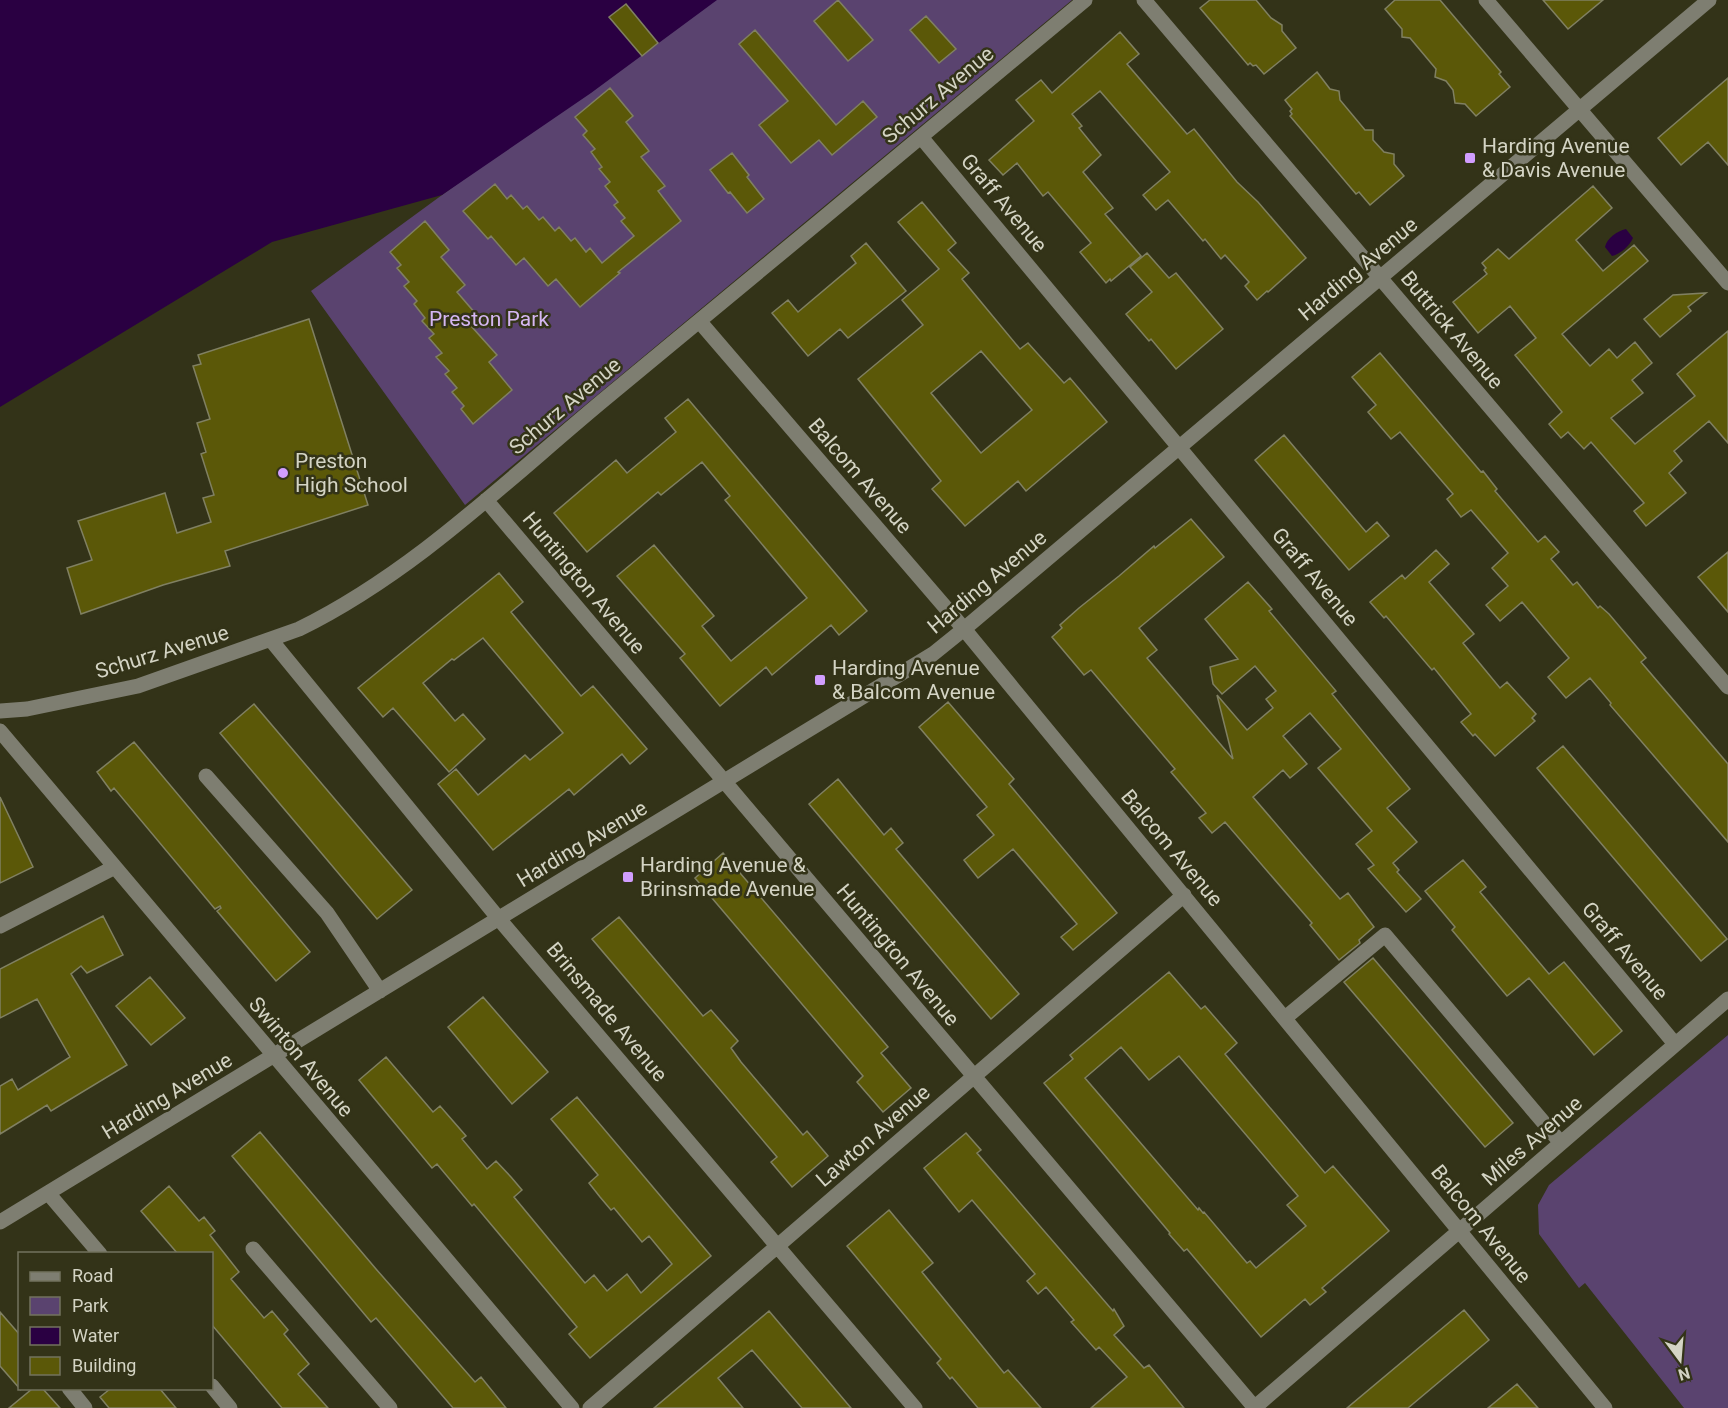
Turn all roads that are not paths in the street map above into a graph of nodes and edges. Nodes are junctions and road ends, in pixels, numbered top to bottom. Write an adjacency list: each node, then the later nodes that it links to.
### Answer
1 (1085, 0): 6 (street, Schurz Avenue)
2 (1144, 0): 7 (street, Buttrick Avenue)
3 (1486, 0): 5 (street)
4 (1709, 0): 5 (street, Harding Avenue)
5 (1580, 109): 7 (street, Harding Avenue); 8 (street)
6 (921, 137): 9 (street, Schurz Avenue); 10 (street, Graff Avenue)
7 (1380, 278): 10 (street, Harding Avenue); 14 (street, Buttrick Avenue)
8 (1728, 283)
9 (700, 322): 11 (street, Schurz Avenue); 12 (street, Balcom Avenue)
10 (1180, 447): 12 (street, Harding Avenue); 26 (street, Graff Avenue)
11 (486, 500): 13 (street, Schurz Avenue); 18 (street, Huntington Avenue)
12 (964, 629): 18 (street, Harding Avenue); 20 (street, Balcom Avenue)
13 (271, 640): 15 (street, Schurz Avenue); 21 (street, Brinsmade Avenue)
14 (1728, 687)
15 (0, 711)
16 (0, 731): 19 (street, Swinton Avenue)
17 (206, 776): 23 (street)
18 (724, 782): 21 (street, Harding Avenue); 28 (street, Huntington Avenue)
19 (116, 867): 22 (street); 27 (street, Swinton Avenue)
20 (1184, 895): 25 (street, Balcom Avenue); 28 (street, Lawton Avenue)
21 (500, 919): 23 (street, Harding Avenue); 33 (street, Brinsmade Avenue)
22 (0, 926)
23 (380, 991): 27 (street, Harding Avenue)
24 (1728, 999): 26 (street, Miles Avenue)
25 (1285, 1018): 29 (street); 32 (street, Balcom Avenue)
26 (1676, 1044): 29 (street, Miles Avenue)
27 (273, 1056): 30 (street, Harding Avenue); 41 (street, Swinton Avenue)
28 (974, 1077): 33 (street, Lawton Avenue); 44 (street, Huntington Avenue)
29 (1561, 1143): 32 (street, Miles Avenue)
30 (48, 1193): 31 (street, Harding Avenue); 35 (street)
31 (0, 1222)
32 (1461, 1231): 44 (street, Miles Avenue); 45 (street, Balcom Avenue)
33 (777, 1246): 42 (street, Lawton Avenue); 43 (street, Brinsmade Avenue)
34 (254, 1249): 40 (street)
35 (97, 1252)
36 (213, 1387): 39 (street)
37 (70, 1390): 38 (street)
38 (85, 1408)
39 (230, 1408)
40 (390, 1408)
41 (572, 1408)
42 (590, 1408)
43 (915, 1408)
44 (1255, 1408)
45 (1605, 1408)

